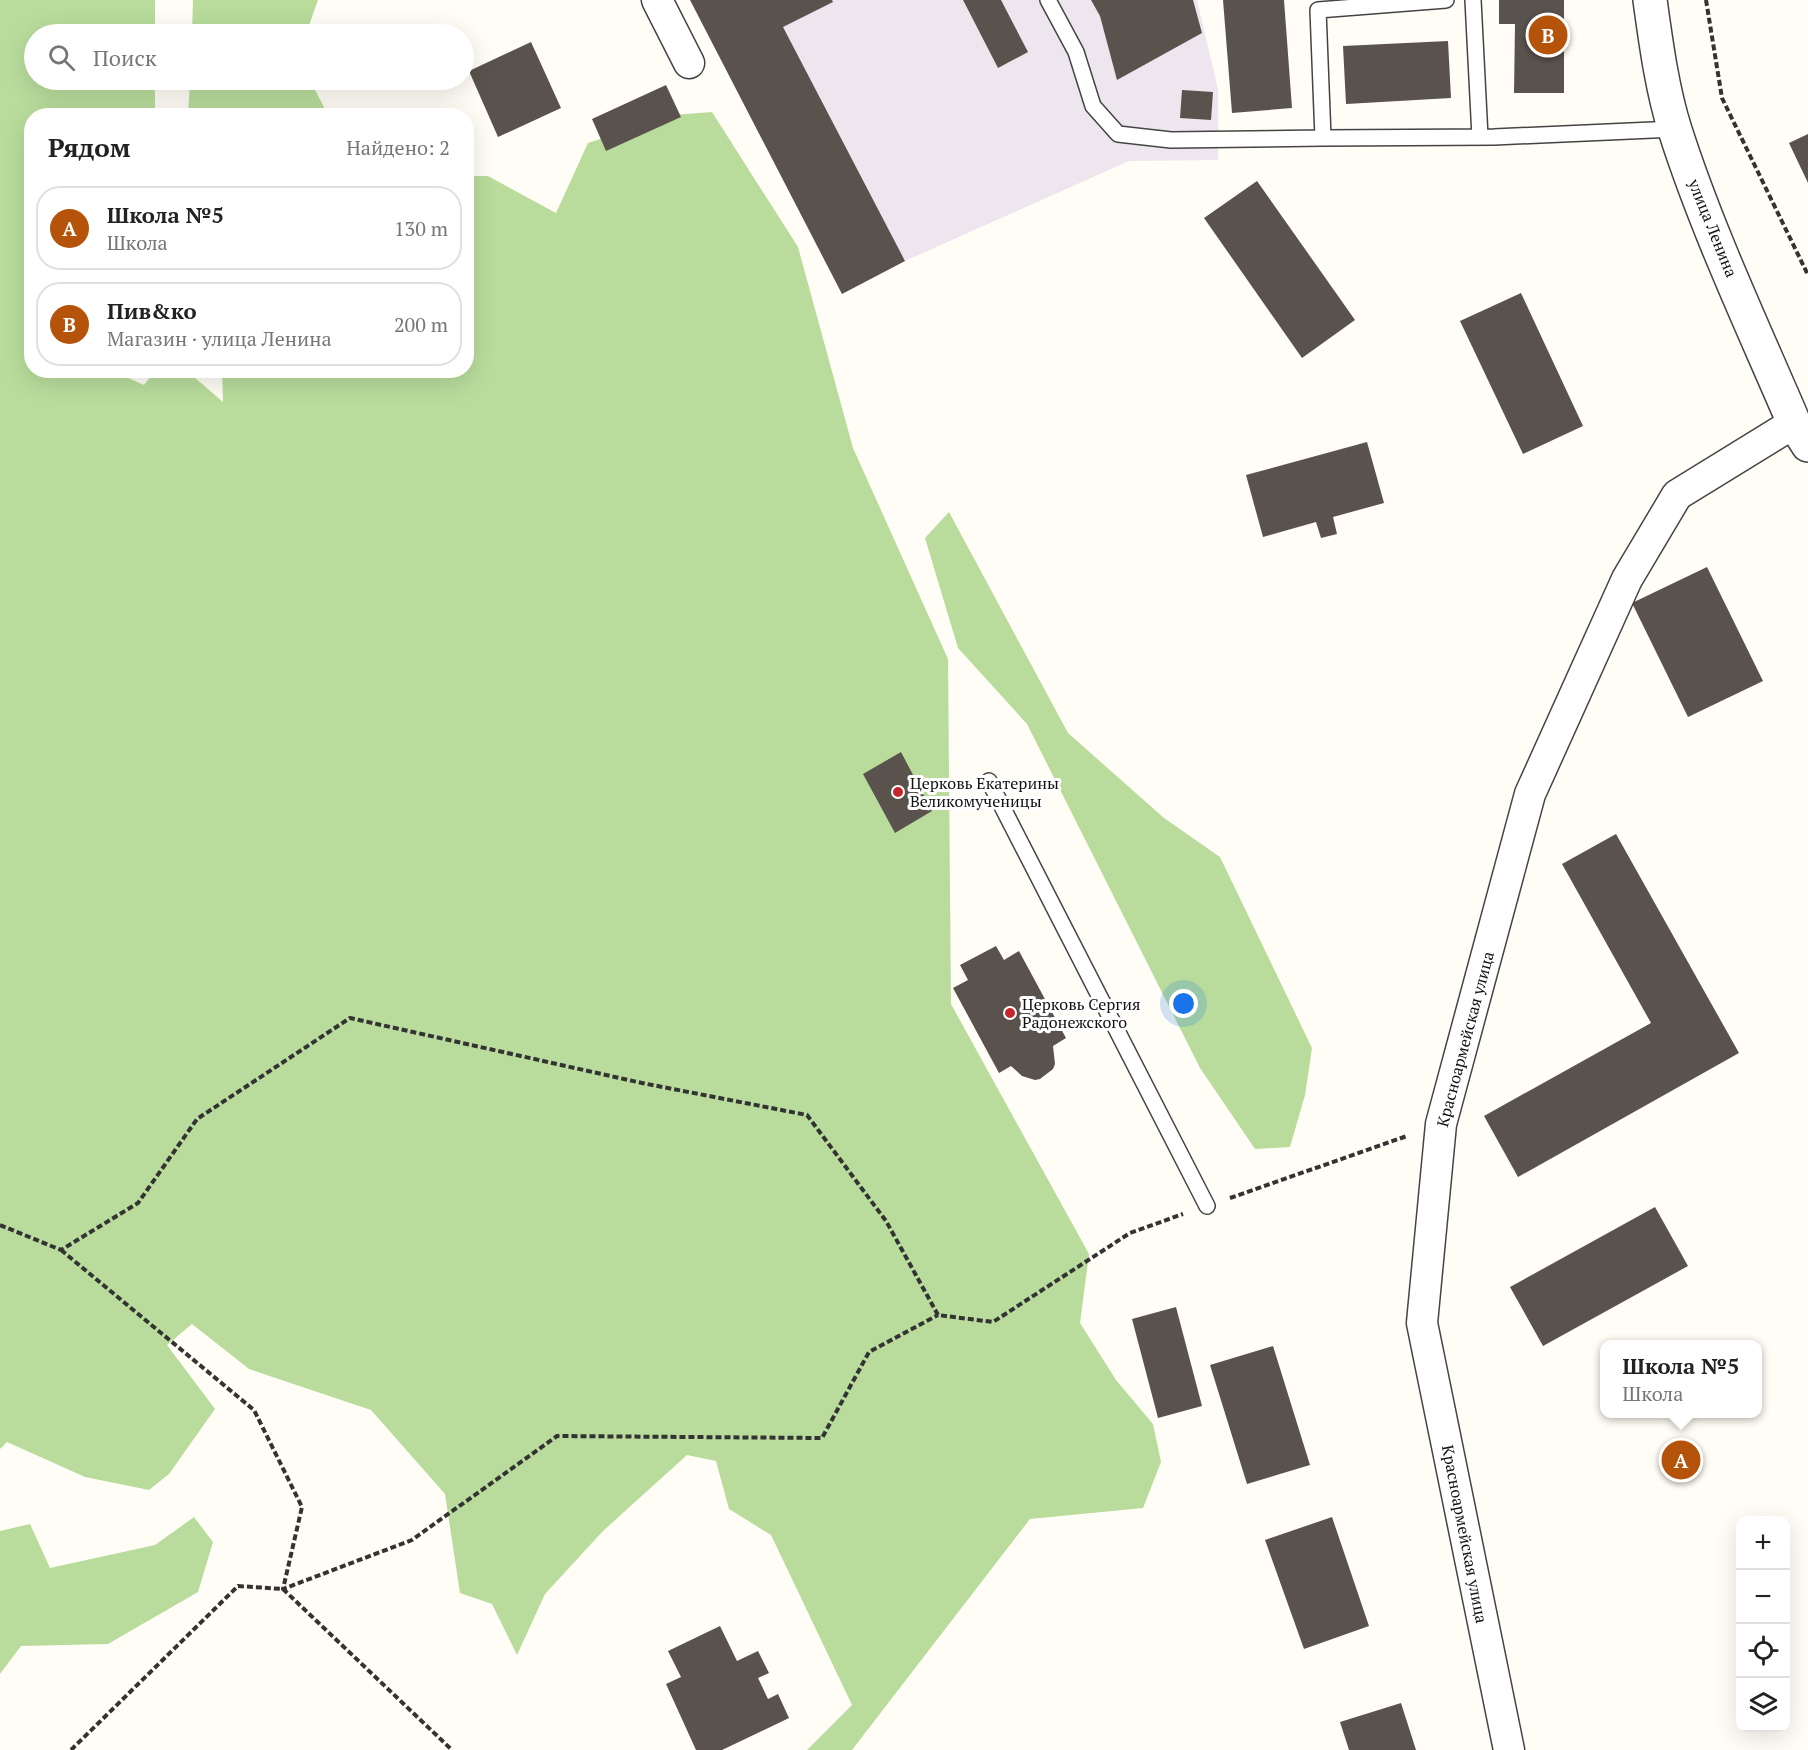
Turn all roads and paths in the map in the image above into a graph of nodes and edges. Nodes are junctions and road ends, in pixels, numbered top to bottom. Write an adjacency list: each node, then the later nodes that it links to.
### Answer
1 (657, 0): 7 (street)
2 (1048, 0): 10 (lane)
3 (1446, 0): 10 (lane)
4 (1473, 0): 9 (lane)
5 (1650, 0): 8 (street, улица Ленина)
6 (1706, 0): 11 (path)
7 (689, 63)
8 (1675, 129): 9 (lane); 12 (street, улица Ленина)
9 (1480, 137): 10 (lane)
10 (1323, 138)
11 (1808, 275)
12 (1801, 434): 14 (street, Красноармейская улица)
13 (989, 781): 15 (lane)
14 (1441, 1124): 15 (path); 22 (street, Красноармейская улица)
15 (1207, 1206): 18 (path)
16 (0, 1225): 17 (path)
17 (61, 1250): 18 (path); 19 (path)
18 (938, 1315): 19 (path)
19 (283, 1589): 20 (path); 21 (path)
20 (71, 1750)
21 (452, 1750)
22 (1509, 1750)

